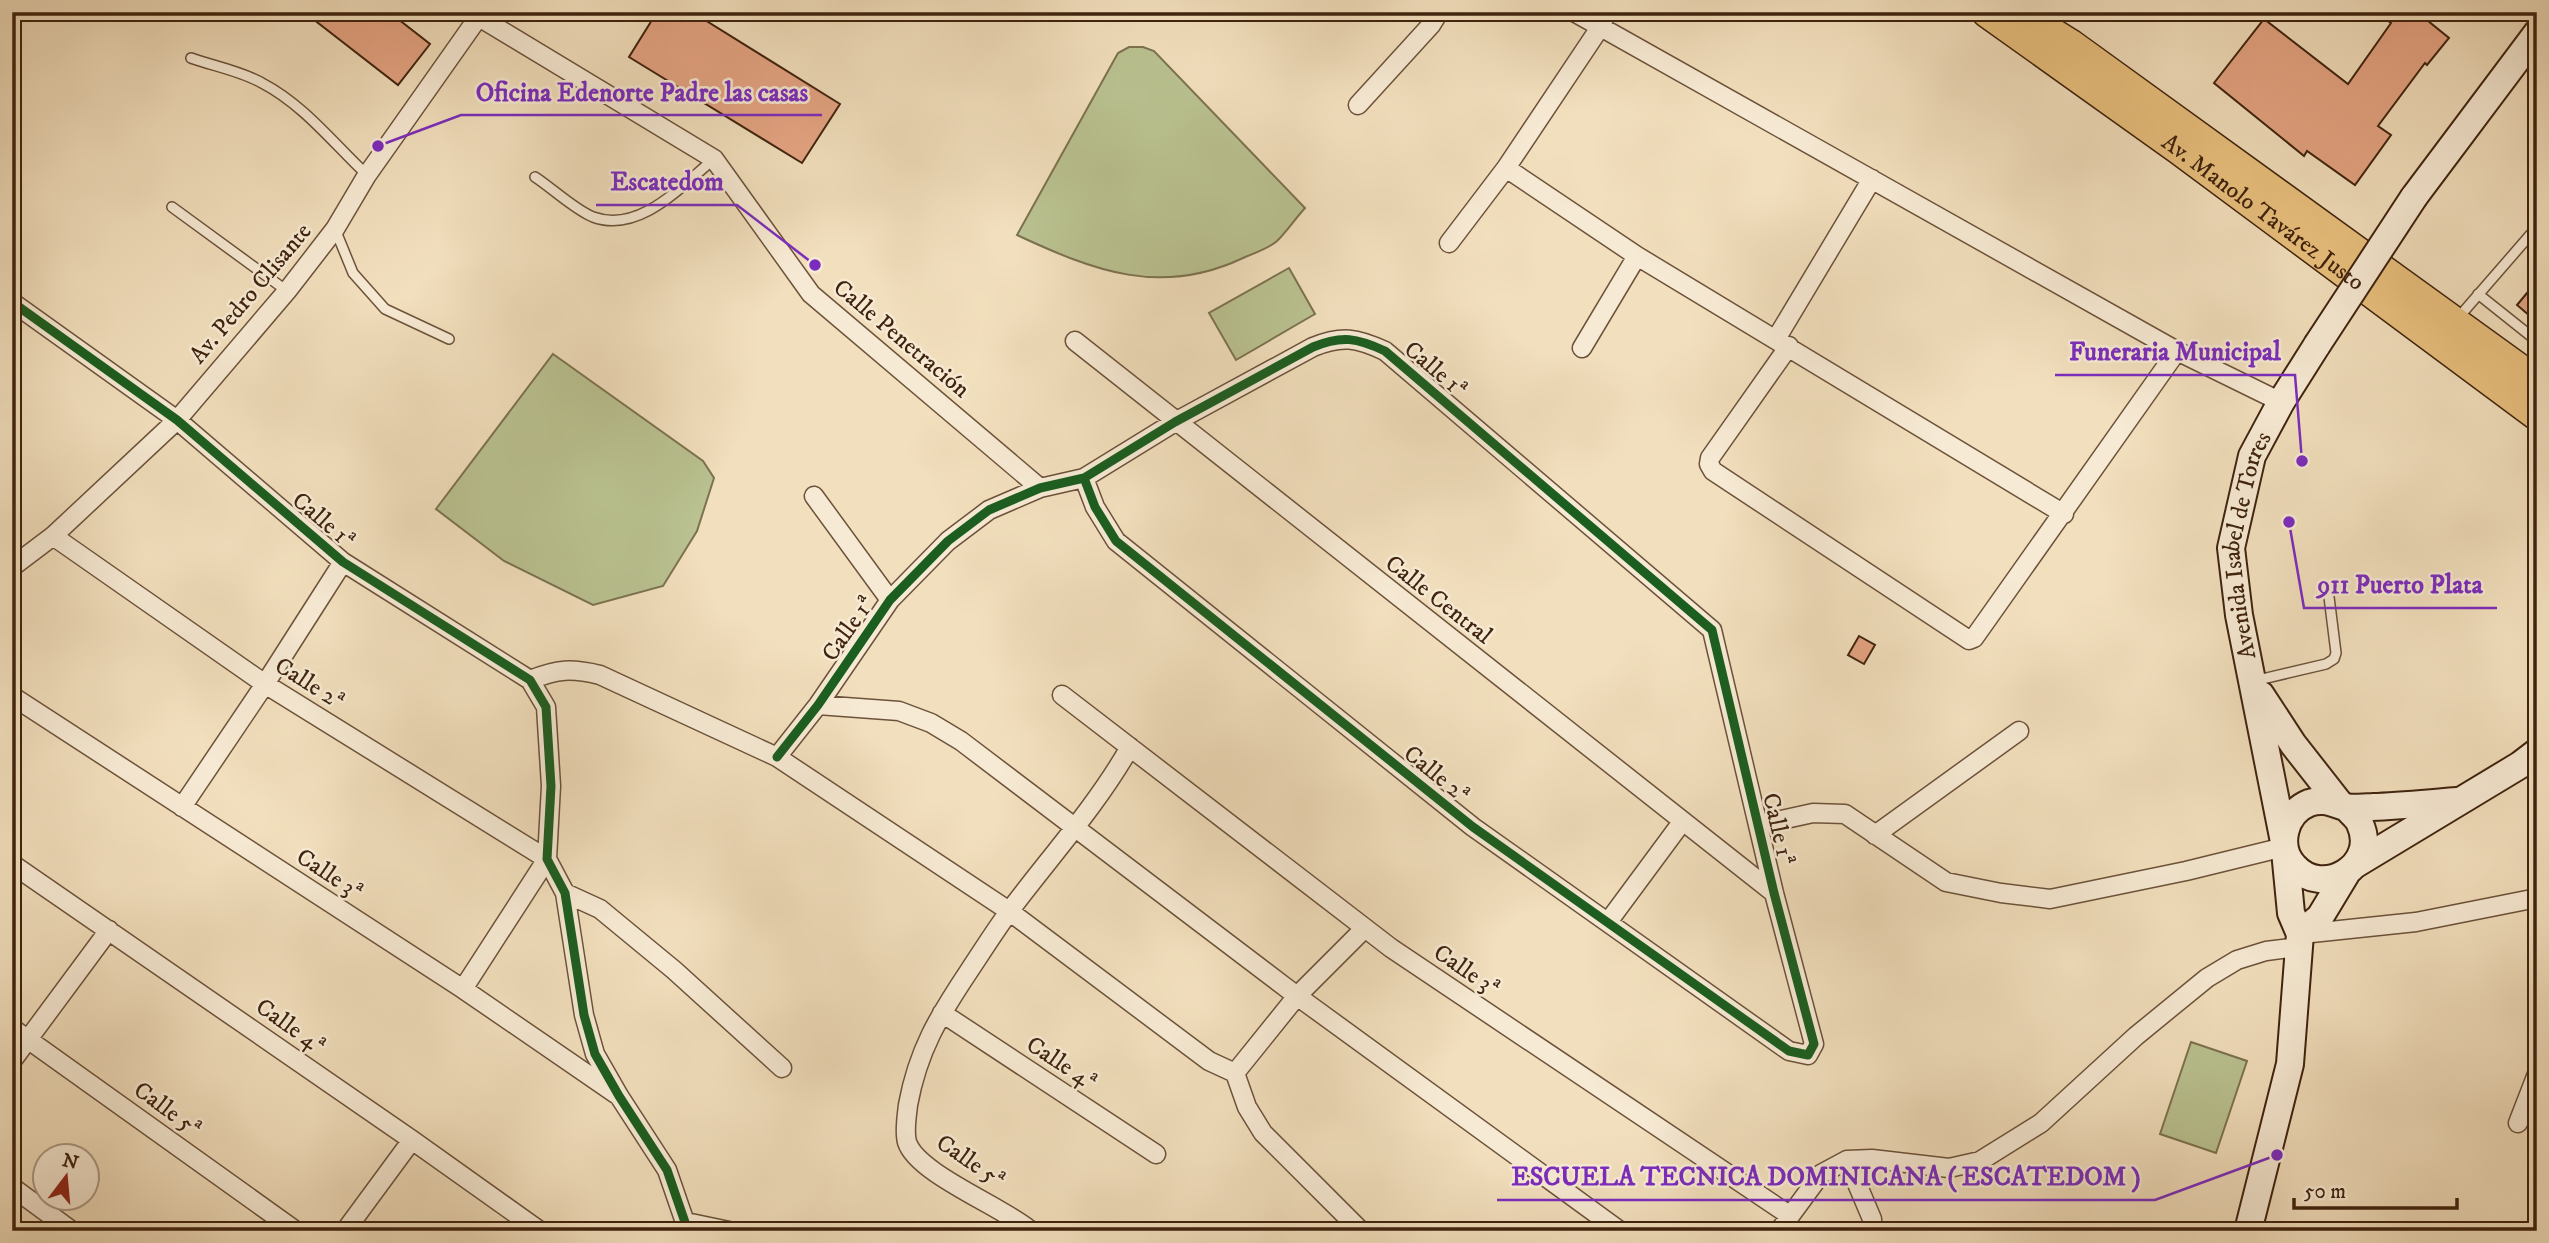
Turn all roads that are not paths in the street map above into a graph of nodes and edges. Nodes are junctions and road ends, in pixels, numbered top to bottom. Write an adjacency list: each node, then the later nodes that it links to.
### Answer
1 (1439, 12): 9 (street)
2 (1574, 12): 6 (street)
3 (1987, 12): 32 (main road, Av. Manolo Tavárez Justo)
4 (2018, 12): 23 (main road, Av. Manolo Tavárez Justo)
5 (480, 15): 10 (street, Calle Penetración); 12 (street, Av. Pedro Clisante)
6 (1604, 19): 11 (street); 14 (street)
7 (2537, 34): 31 (street, Avenida Isabel de Torres, bridge)
8 (191, 58): 12 (lane)
9 (1358, 105)
10 (713, 159): 13 (lane); 36 (street, Calle Penetración)
11 (1506, 168): 18 (street); 19 (street)
12 (368, 175): 17 (street, Av. Pedro Clisante)
13 (535, 177)
14 (1872, 179): 27 (street); 29 (street)
15 (172, 207): 20 (lane)
16 (2537, 227): 21 (lane)
17 (335, 229): 20 (street, Av. Pedro Clisante); 24 (lane)
18 (1449, 243)
19 (1637, 256): 27 (street); 28 (street)
20 (287, 291): 33 (street, Av. Pedro Clisante)
21 (2478, 294): 23 (lane); 26 (lane)
22 (12, 302): 33 (street, Calle 1ª)
23 (2455, 321): 30 (main road, Av. Manolo Tavárez Justo)
24 (449, 339)
25 (1075, 341): 34 (street, Calle Central)
26 (2537, 341)
27 (1782, 343): 38 (street); 38 (street)
28 (1582, 348)
29 (2177, 351): 31 (street); 38 (street)
30 (2537, 382)
31 (2281, 402): 45 (street, Avenida Isabel de Torres)
32 (2537, 415)
33 (177, 420): 39 (street, Av. Pedro Clisante); 40 (street, Calle 1ª)
34 (1175, 422): 35 (street, Calle 1ª); 57 (street, Calle Central); 58 (street, Calle 1ª)
35 (1084, 478): 36 (street, Calle 1ª); 69 (street, Calle 2ª)
36 (1041, 488): 43 (street, Calle 1ª)
37 (814, 496): 43 (street)
38 (2064, 514)
39 (53, 536): 41 (street, Av. Pedro Clisante); 46 (street, Calle 2ª)
40 (343, 562): 44 (street, Calle 1ª); 46 (street)
41 (12, 567)
42 (2329, 597): 45 (lane)
43 (890, 600): 49 (street, Calle 1ª)
44 (530, 680): 53 (street); 62 (street, Calle 1ª)
45 (2252, 681): 55 (street, Avenida Isabel de Torres); 61 (street, Avenida Isabel de Torres)
46 (265, 684): 56 (street); 62 (street, Calle 2ª)
47 (1062, 695): 51 (street, Calle 3ª)
48 (12, 696): 56 (street, Calle 3ª)
49 (818, 705): 53 (street, Calle 1ª); 59 (street)
50 (2019, 732): 60 (street)
51 (1130, 747): 59 (street); 70 (street, Calle 3ª)
52 (2537, 752): 54 (street)
53 (777, 757): 68 (street)
54 (2458, 801): 55 (street); 64 (street)
55 (2343, 806): 61 (street); 64 (street)
56 (181, 807): 73 (street, Calle 3ª)
57 (1682, 822): 66 (street, Calle Central); 69 (street)
58 (1758, 825): 60 (street); 66 (street, Calle 1ª)
59 (1075, 827): 68 (street); 74 (street)
60 (1875, 835): 61 (street)
61 (2284, 847): 64 (street); 72 (street, Avenida Isabel de Torres)
62 (547, 859): 65 (street); 73 (street)
63 (12, 864): 71 (street, Calle 4ª)
64 (2351, 869): 72 (street)
65 (565, 893): 80 (street); 83 (street)
66 (1774, 893): 78 (street, Calle 1ª)
67 (2537, 898): 72 (street)
68 (1009, 911): 75 (street); 81 (street)
69 (1608, 922): 78 (street, Calle 2ª)
70 (1364, 929): 74 (street); 89 (street, Calle 3ª)
71 (109, 930): 77 (street); 85 (street, Calle 4ª)
72 (2299, 940): 87 (street); 101 (street)
73 (463, 989): 83 (street, Calle 3ª)
74 (1297, 996): 81 (street); 98 (street)
75 (942, 1013): 86 (street, Calle 4ª); 96 (street, Calle 5ª)
76 (12, 1028): 77 (street, Calle 5ª)
77 (29, 1039): 79 (street); 92 (street, Calle 5ª)
78 (1808, 1055)
79 (12, 1061)
80 (782, 1068)
81 (1235, 1073): 97 (street)
82 (2537, 1074): 84 (street)
83 (619, 1096): 90 (street)
84 (2518, 1124)
85 (412, 1140): 93 (street); 94 (street, Calle 4ª)
86 (1156, 1154)
87 (1847, 1160): 89 (street); 100 (street)
88 (12, 1188): 91 (street)
89 (1789, 1215): 99 (street)
90 (687, 1226): 95 (street)
91 (72, 1231)
92 (296, 1231)
93 (345, 1231)
94 (540, 1231)
95 (729, 1231)
96 (1031, 1231)
97 (1361, 1231)
98 (1620, 1231)
99 (1779, 1231)
100 (1872, 1231)
101 (2248, 1231)

